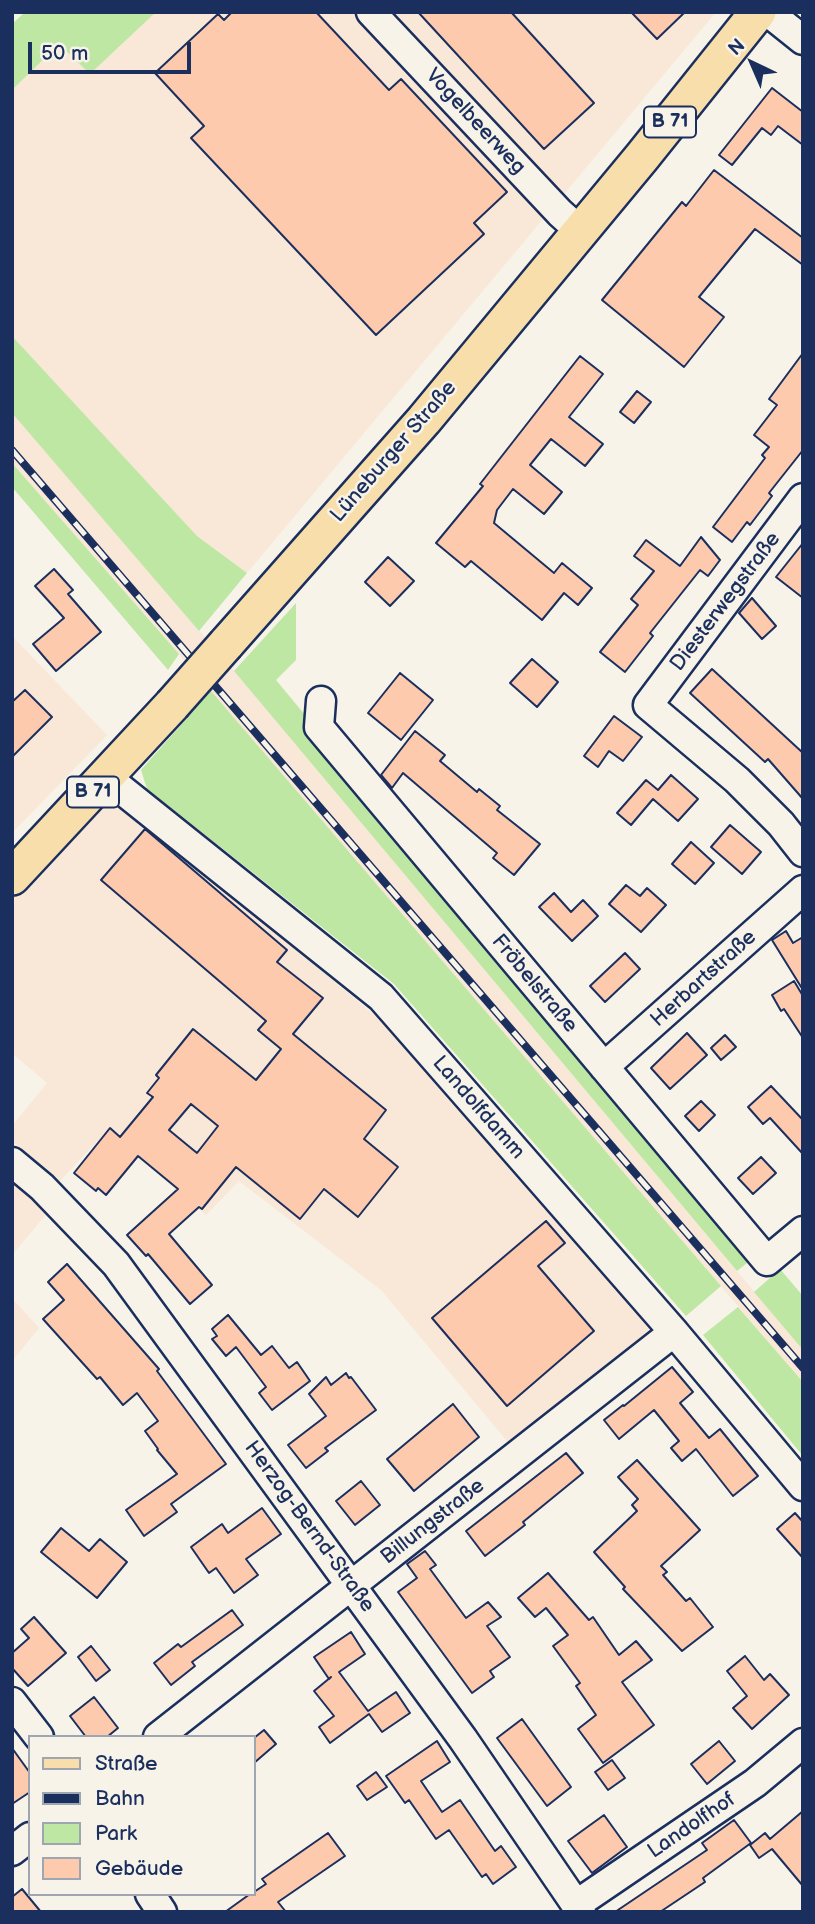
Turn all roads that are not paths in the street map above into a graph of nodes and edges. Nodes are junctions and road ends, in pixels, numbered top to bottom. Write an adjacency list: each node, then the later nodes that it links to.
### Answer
1 (371, 12): 5 (street, Vogelbeerweg)
2 (758, 12): 5 (main road, Lüneburger Straße / B 71)
3 (768, 12): 4 (street)
4 (803, 40)
5 (580, 231): 8 (main road, Lüneburger Straße / B 71, bridge)
6 (799, 510): 9 (street, Diesterwegstraße)
7 (321, 701): 12 (street, Fröbelstraße)
8 (106, 777): 10 (main road, Lüneburger Straße / B 71); 15 (street, Landolfdamm)
9 (803, 852)
10 (12, 877)
11 (803, 890): 12 (street, Herbartstraße)
12 (604, 1067): 14 (street, Fröbelstraße)
13 (12, 1162): 17 (street, Herzog-Bernd-Straße)
14 (803, 1231)
15 (674, 1332): 16 (street, Landolfdamm); 17 (street, Billungstraße)
16 (803, 1486)
17 (352, 1585): 20 (street, Billungstraße); 25 (street, Herzog-Bernd-Straße)
18 (12, 1702): 19 (street)
19 (37, 1735)
20 (161, 1735)
21 (803, 1743): 25 (street, Landolfhof)
22 (28, 1839): 23 (street)
23 (12, 1851)
24 (151, 1896): 26 (street)
25 (579, 1908)
26 (162, 1912)

